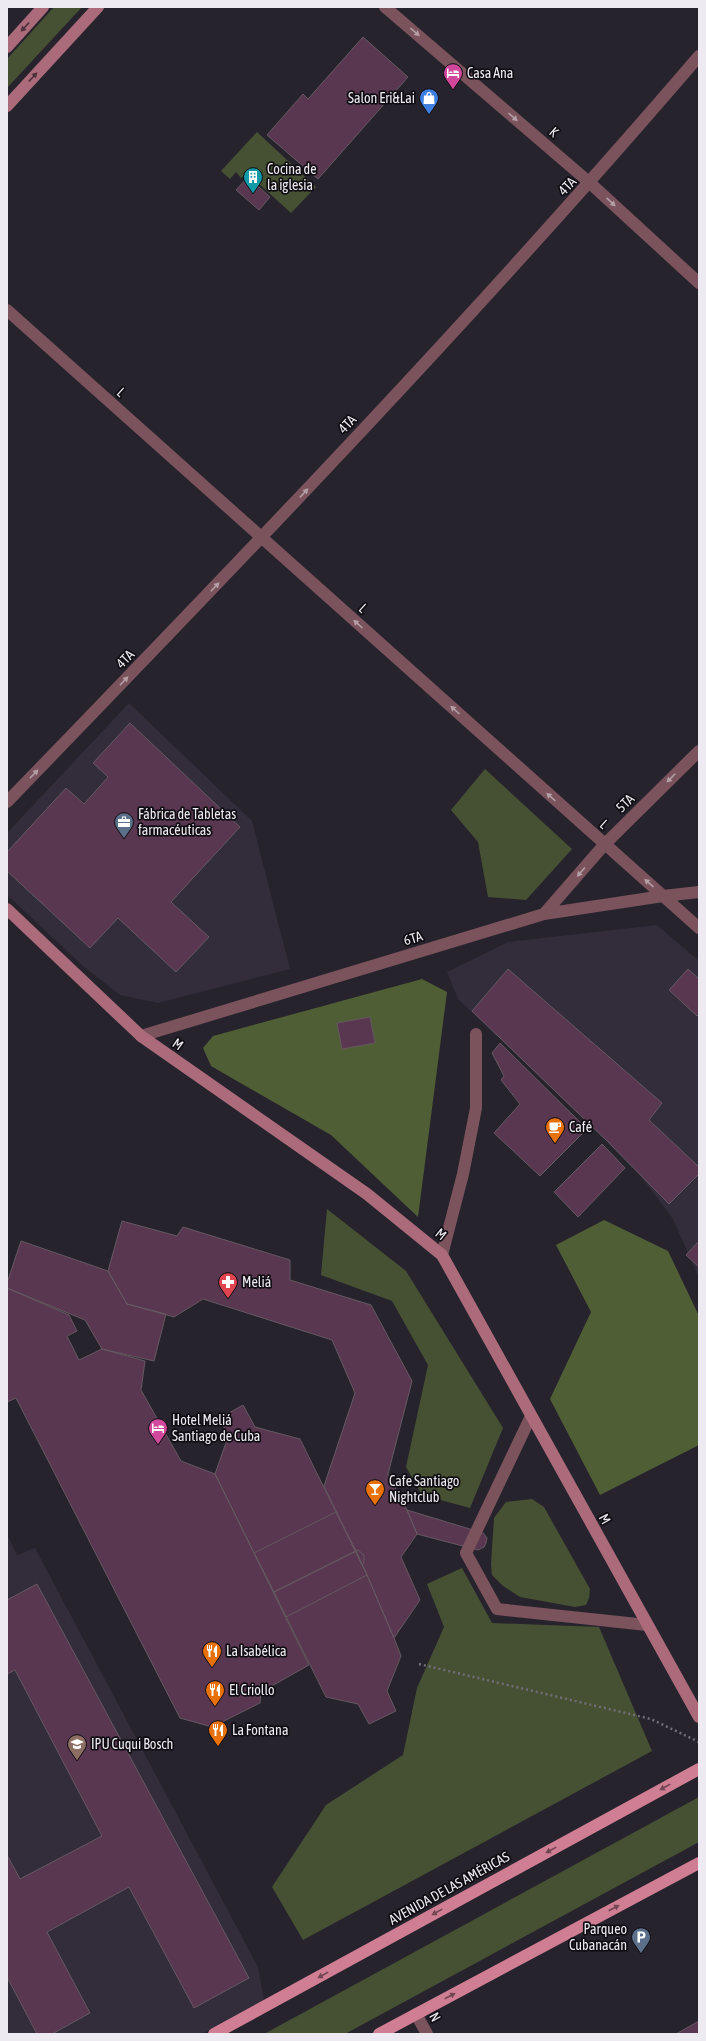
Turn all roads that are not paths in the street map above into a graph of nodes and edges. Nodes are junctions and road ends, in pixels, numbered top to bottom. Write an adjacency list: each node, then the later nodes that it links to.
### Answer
1 (44, 7): 4 (street, one-way to 4)
2 (98, 7): 6 (street, one-way to 2)
3 (385, 7): 7 (street, K, one-way to 7)
4 (7, 47)
5 (699, 56): 7 (street, 4TA)
6 (7, 106)
7 (590, 183): 8 (street, K, one-way to 8); 10 (street, 4TA, one-way to 7)
8 (699, 283)
9 (7, 310): 10 (street, L)
10 (262, 538): 12 (street, 4TA, one-way to 10); 13 (street, L, one-way to 10)
11 (699, 751): 13 (street, 5TA, one-way to 13)
12 (7, 802)
13 (604, 844): 15 (street, L, one-way to 13); 17 (street, 5TA, one-way to 17)
14 (699, 892): 15 (street, 6TA)
15 (663, 896): 17 (street, 6TA); 18 (street, L)
16 (7, 910): 20 (street, M)
17 (544, 914): 20 (street, 6TA)
18 (699, 928)
19 (476, 1034): 21 (street)
20 (142, 1036): 21 (street, M)
21 (442, 1255): 22 (street, M)
22 (532, 1416): 23 (street, M); 23 (street)
23 (647, 1625): 24 (street, M)
24 (699, 1717)
25 (699, 1769): 28 (main road, AVENIDA DE LAS AMÉRICAS, one-way to 28)
26 (699, 1864): 27 (main road, one-way to 26)
27 (416, 2014): 29 (main road); 30 (street, N)
28 (214, 2034)
29 (379, 2034)
30 (427, 2034)

